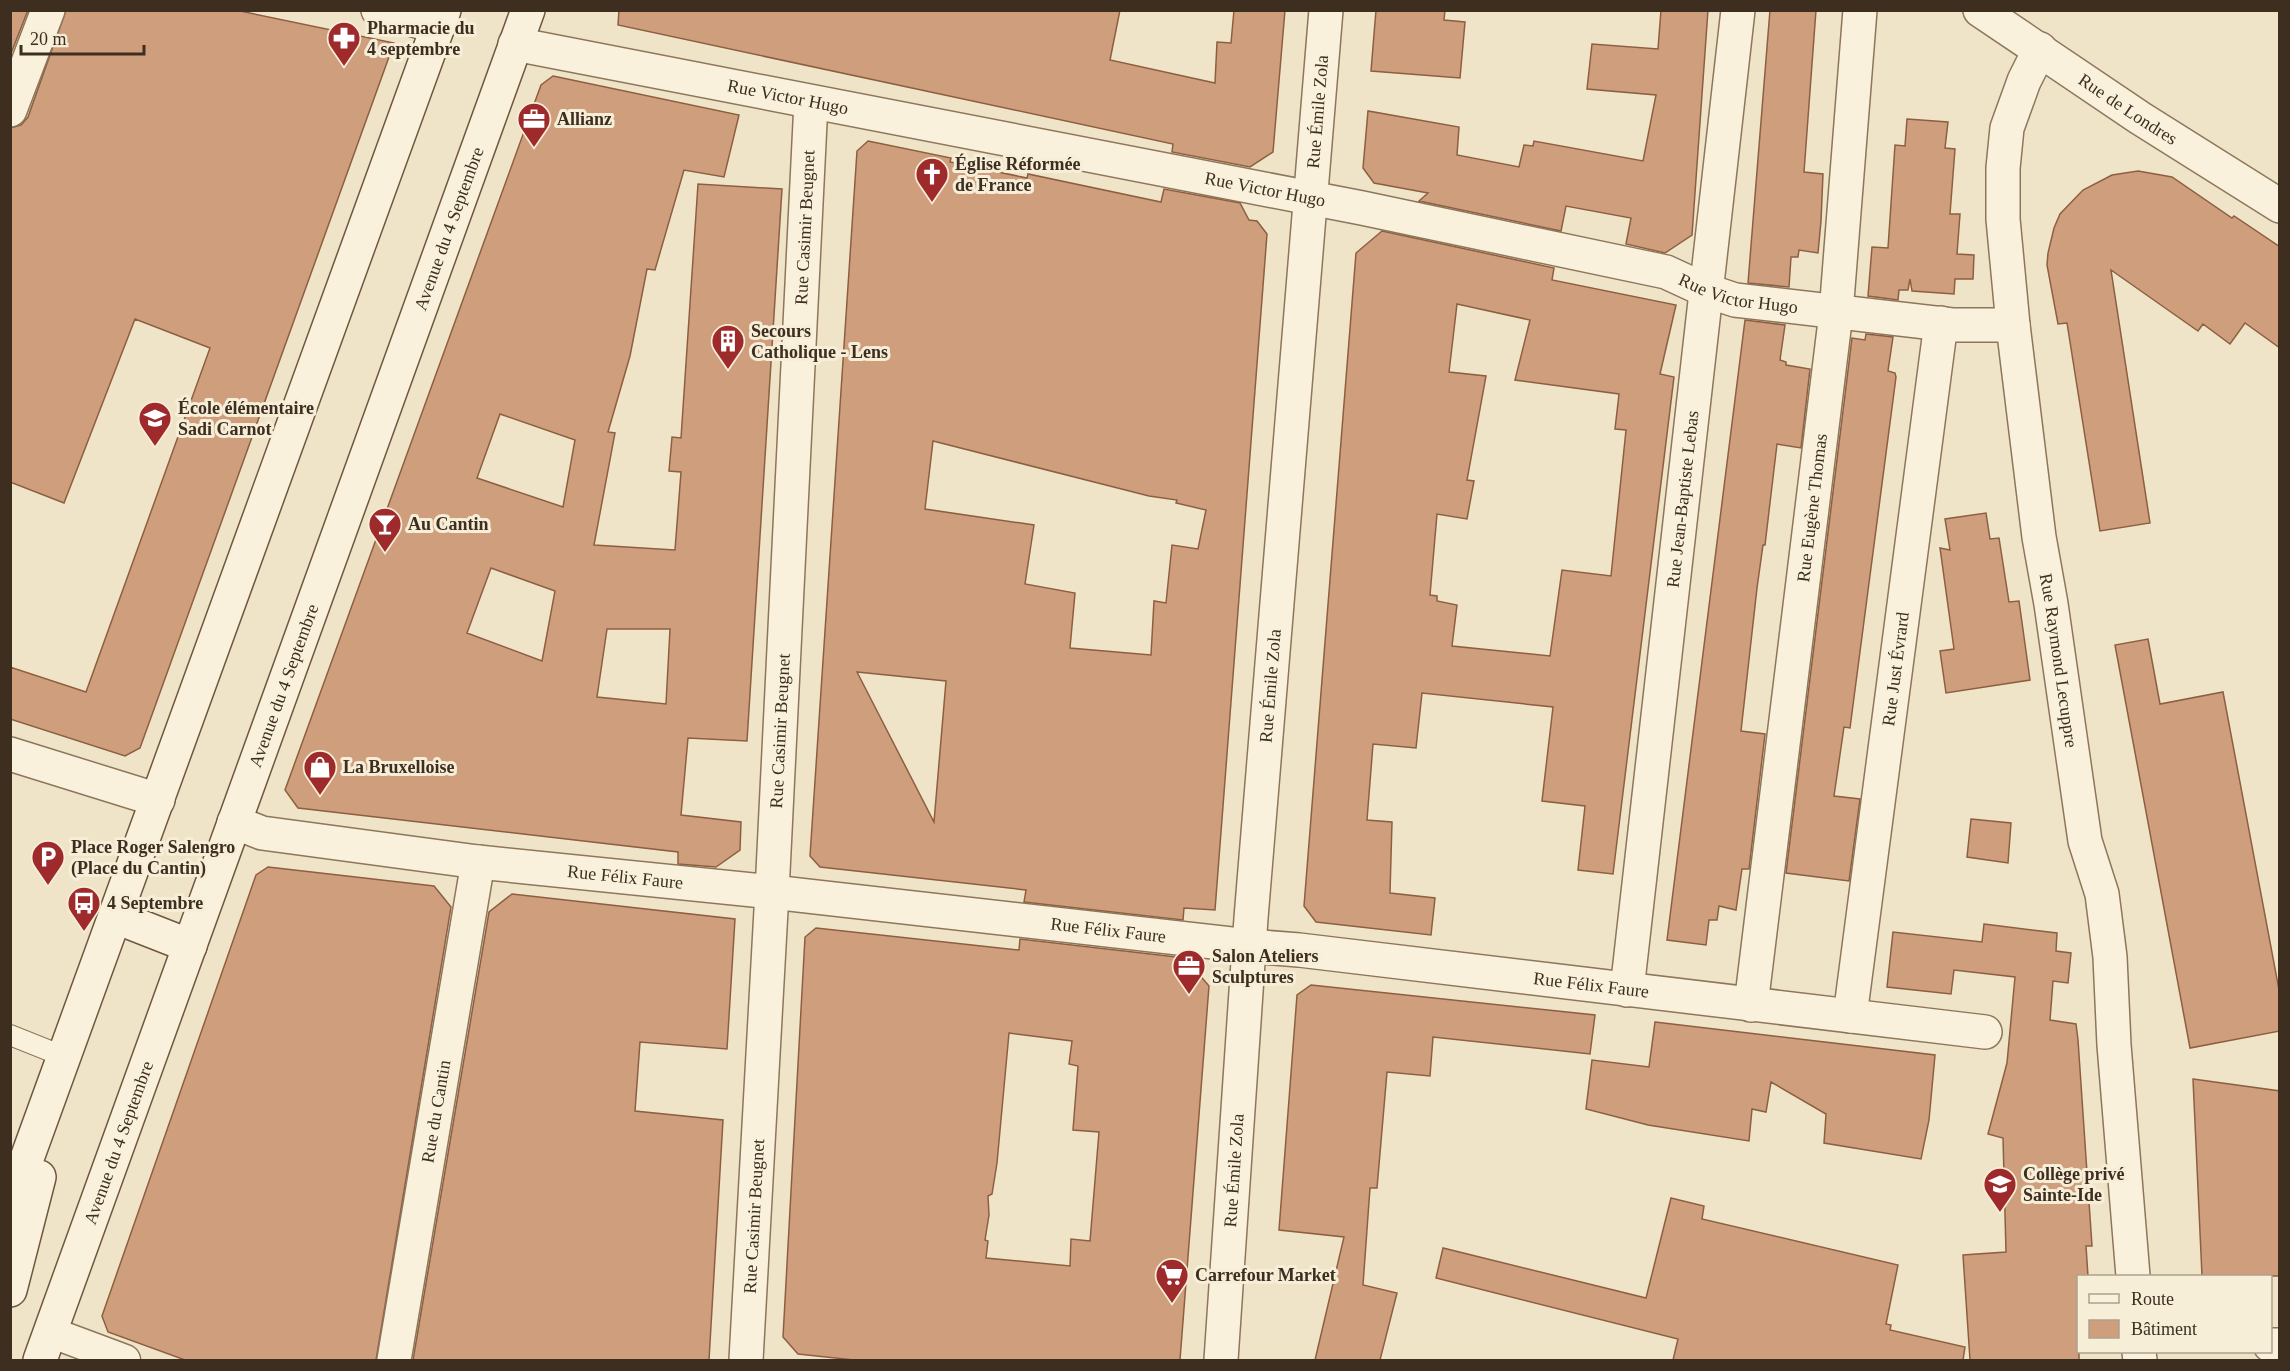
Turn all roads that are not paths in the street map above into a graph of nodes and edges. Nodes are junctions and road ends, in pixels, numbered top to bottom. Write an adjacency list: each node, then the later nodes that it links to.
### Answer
1 (48, 10): 12 (street)
2 (378, 10): 8 (street)
3 (528, 10): 9 (street, Avenue du 4 Septembre)
4 (1326, 10): 13 (street, Rue Émile Zola)
5 (1738, 10): 15 (street, Rue Jean-Baptiste Lebas)
6 (1860, 10): 16 (street, Rue Eugène Thomas)
7 (1980, 10): 10 (street, Rue de Londres)
8 (441, 19): 20 (street)
9 (515, 44): 11 (street, Rue Victor Hugo); 21 (street, Avenue du 4 Septembre)
10 (2040, 50): 14 (street, Rue de Londres); 18 (street, Rue Raymond Lecuppre)
11 (811, 102): 13 (street, Rue Victor Hugo); 23 (street, Rue Casimir Beugnet)
12 (10, 110)
13 (1311, 199): 15 (street, Rue Victor Hugo); 26 (street, Rue Émile Zola)
14 (2280, 206)
15 (1705, 290): 16 (street, Rue Victor Hugo); 27 (street, Rue Jean-Baptiste Lebas)
16 (1836, 313): 17 (street, Rue Victor Hugo); 28 (street, Rue Eugène Thomas)
17 (1941, 323): 18 (street, Rue Victor Hugo); 29 (street, Rue Just Évrard)
18 (2013, 325): 35 (street, Rue Raymond Lecuppre)
19 (10, 754): 20 (street)
20 (158, 800): 24 (street)
21 (234, 822): 22 (street, Rue Félix Faure); 25 (street, Avenue du 4 Septembre)
22 (478, 861): 23 (street, Rue Félix Faure); 39 (street, Rue du Cantin)
23 (772, 892): 26 (street, Rue Félix Faure); 40 (street, Rue Casimir Beugnet)
24 (116, 917): 25 (street); 32 (street)
25 (189, 946): 37 (street, Avenue du 4 Septembre)
26 (1249, 946): 27 (street, Rue Félix Faure); 41 (street, Rue Émile Zola)
27 (1627, 990): 28 (street, Rue Félix Faure)
28 (1751, 1005): 29 (street, Rue Félix Faure)
29 (1850, 1016): 30 (street, Rue Félix Faure)
30 (1985, 1032)
31 (10, 1035): 32 (lane)
32 (65, 1057): 33 (street)
33 (39, 1127): 34 (street); 36 (street)
34 (10, 1205)
35 (2133, 1275)
36 (10, 1290)
37 (45, 1346): 38 (street)
38 (125, 1360)
39 (394, 1360)
40 (746, 1360)
41 (1221, 1360)

